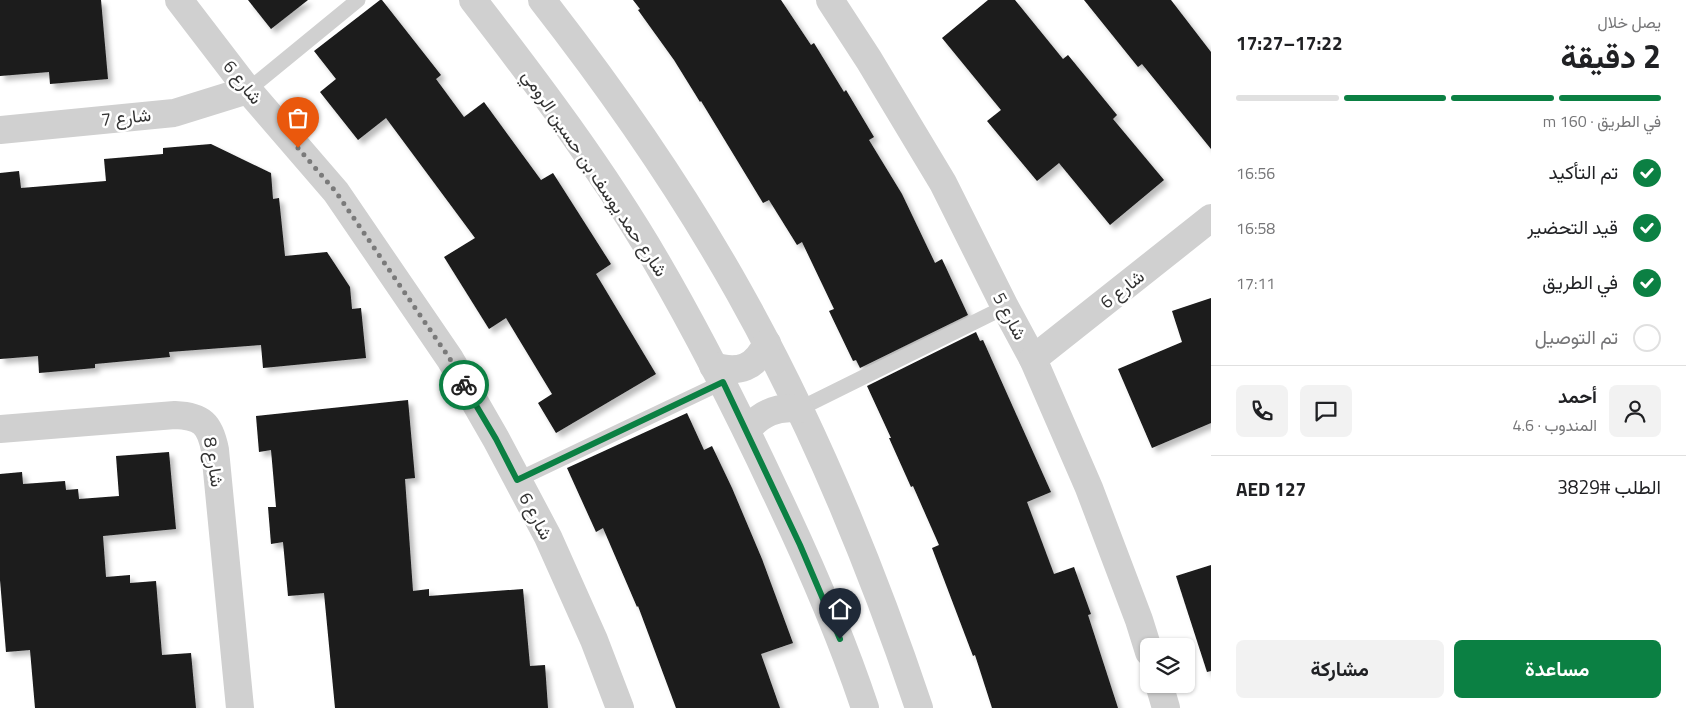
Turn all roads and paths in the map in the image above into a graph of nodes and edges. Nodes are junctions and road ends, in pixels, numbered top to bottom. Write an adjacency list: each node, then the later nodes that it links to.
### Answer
1 (179, 0): 6 (street, شارع 6)
2 (358, 0): 6 (lane)
3 (474, 0): 12 (street, شارع حمد يوسف بن حسين الرومي)
4 (542, 0): 10 (street)
5 (830, 0): 9 (street, شارع 5)
6 (248, 90): 7 (street, شارع 7); 16 (street, شارع 6)
7 (0, 130)
8 (1211, 218): 11 (street, شارع 6)
9 (1005, 307): 11 (street, شارع 5); 13 (lane)
10 (767, 344): 12 (street); 13 (street)
11 (1033, 359): 17 (street, شارع 5)
12 (718, 374): 15 (street, شارع حمد يوسف بن حسين الرومي); 16 (lane)
13 (799, 409): 15 (street); 22 (street)
14 (0, 429): 19 (street, شارع 8)
15 (747, 430): 21 (street, شارع حمد يوسف بن حسين الرومي)
16 (517, 480): 20 (street, شارع 6)
17 (1145, 638)
18 (1162, 693): 23 (street)
19 (240, 708)
20 (620, 708)
21 (865, 708)
22 (919, 708)
23 (1166, 708)

